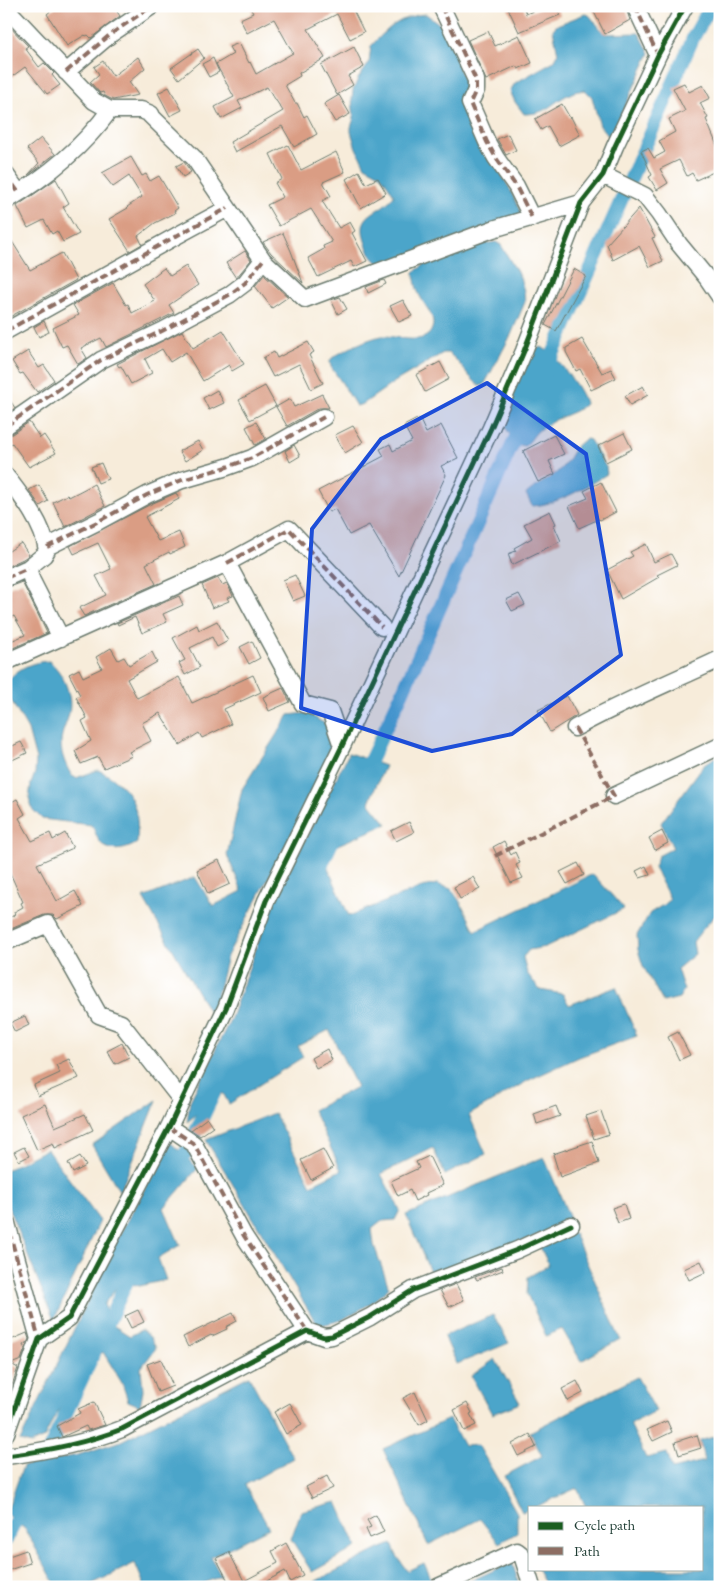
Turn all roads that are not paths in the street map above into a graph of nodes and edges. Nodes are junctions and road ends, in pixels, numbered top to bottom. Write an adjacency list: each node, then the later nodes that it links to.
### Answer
1 (152, 6): 7 (street)
2 (441, 6): 14 (street)
3 (635, 6): 6 (street)
4 (685, 6): 6 (street)
5 (6, 8): 7 (street)
6 (658, 55): 10 (street)
7 (66, 72): 8 (street)
8 (110, 110): 11 (street); 13 (street)
9 (6, 175): 11 (street)
10 (607, 177): 12 (street); 16 (street)
11 (12, 197)
12 (580, 202): 14 (street); 30 (street)
13 (228, 208): 15 (street); 17 (street)
14 (532, 218): 15 (street)
15 (264, 260): 19 (street)
16 (720, 297)
17 (6, 331)
18 (324, 417): 21 (street)
19 (6, 426)
20 (6, 476): 21 (street)
21 (47, 547): 23 (street)
22 (226, 563): 25 (street); 26 (street); 30 (street)
23 (28, 568): 24 (street); 26 (street)
24 (6, 578)
25 (382, 627)
26 (61, 638): 28 (street)
27 (720, 659): 29 (street)
28 (6, 662)
29 (575, 728)
30 (342, 746): 34 (street)
31 (720, 746): 32 (street)
32 (614, 796)
33 (6, 942): 34 (street)
34 (182, 1101): 35 (street)
35 (169, 1127): 38 (street); 39 (street)
36 (6, 1220): 39 (street)
37 (571, 1225): 38 (street)
38 (307, 1332): 41 (street)
39 (39, 1339): 40 (street)
40 (6, 1433)
41 (6, 1456)
42 (438, 1587): 43 (street)
43 (532, 1587)

